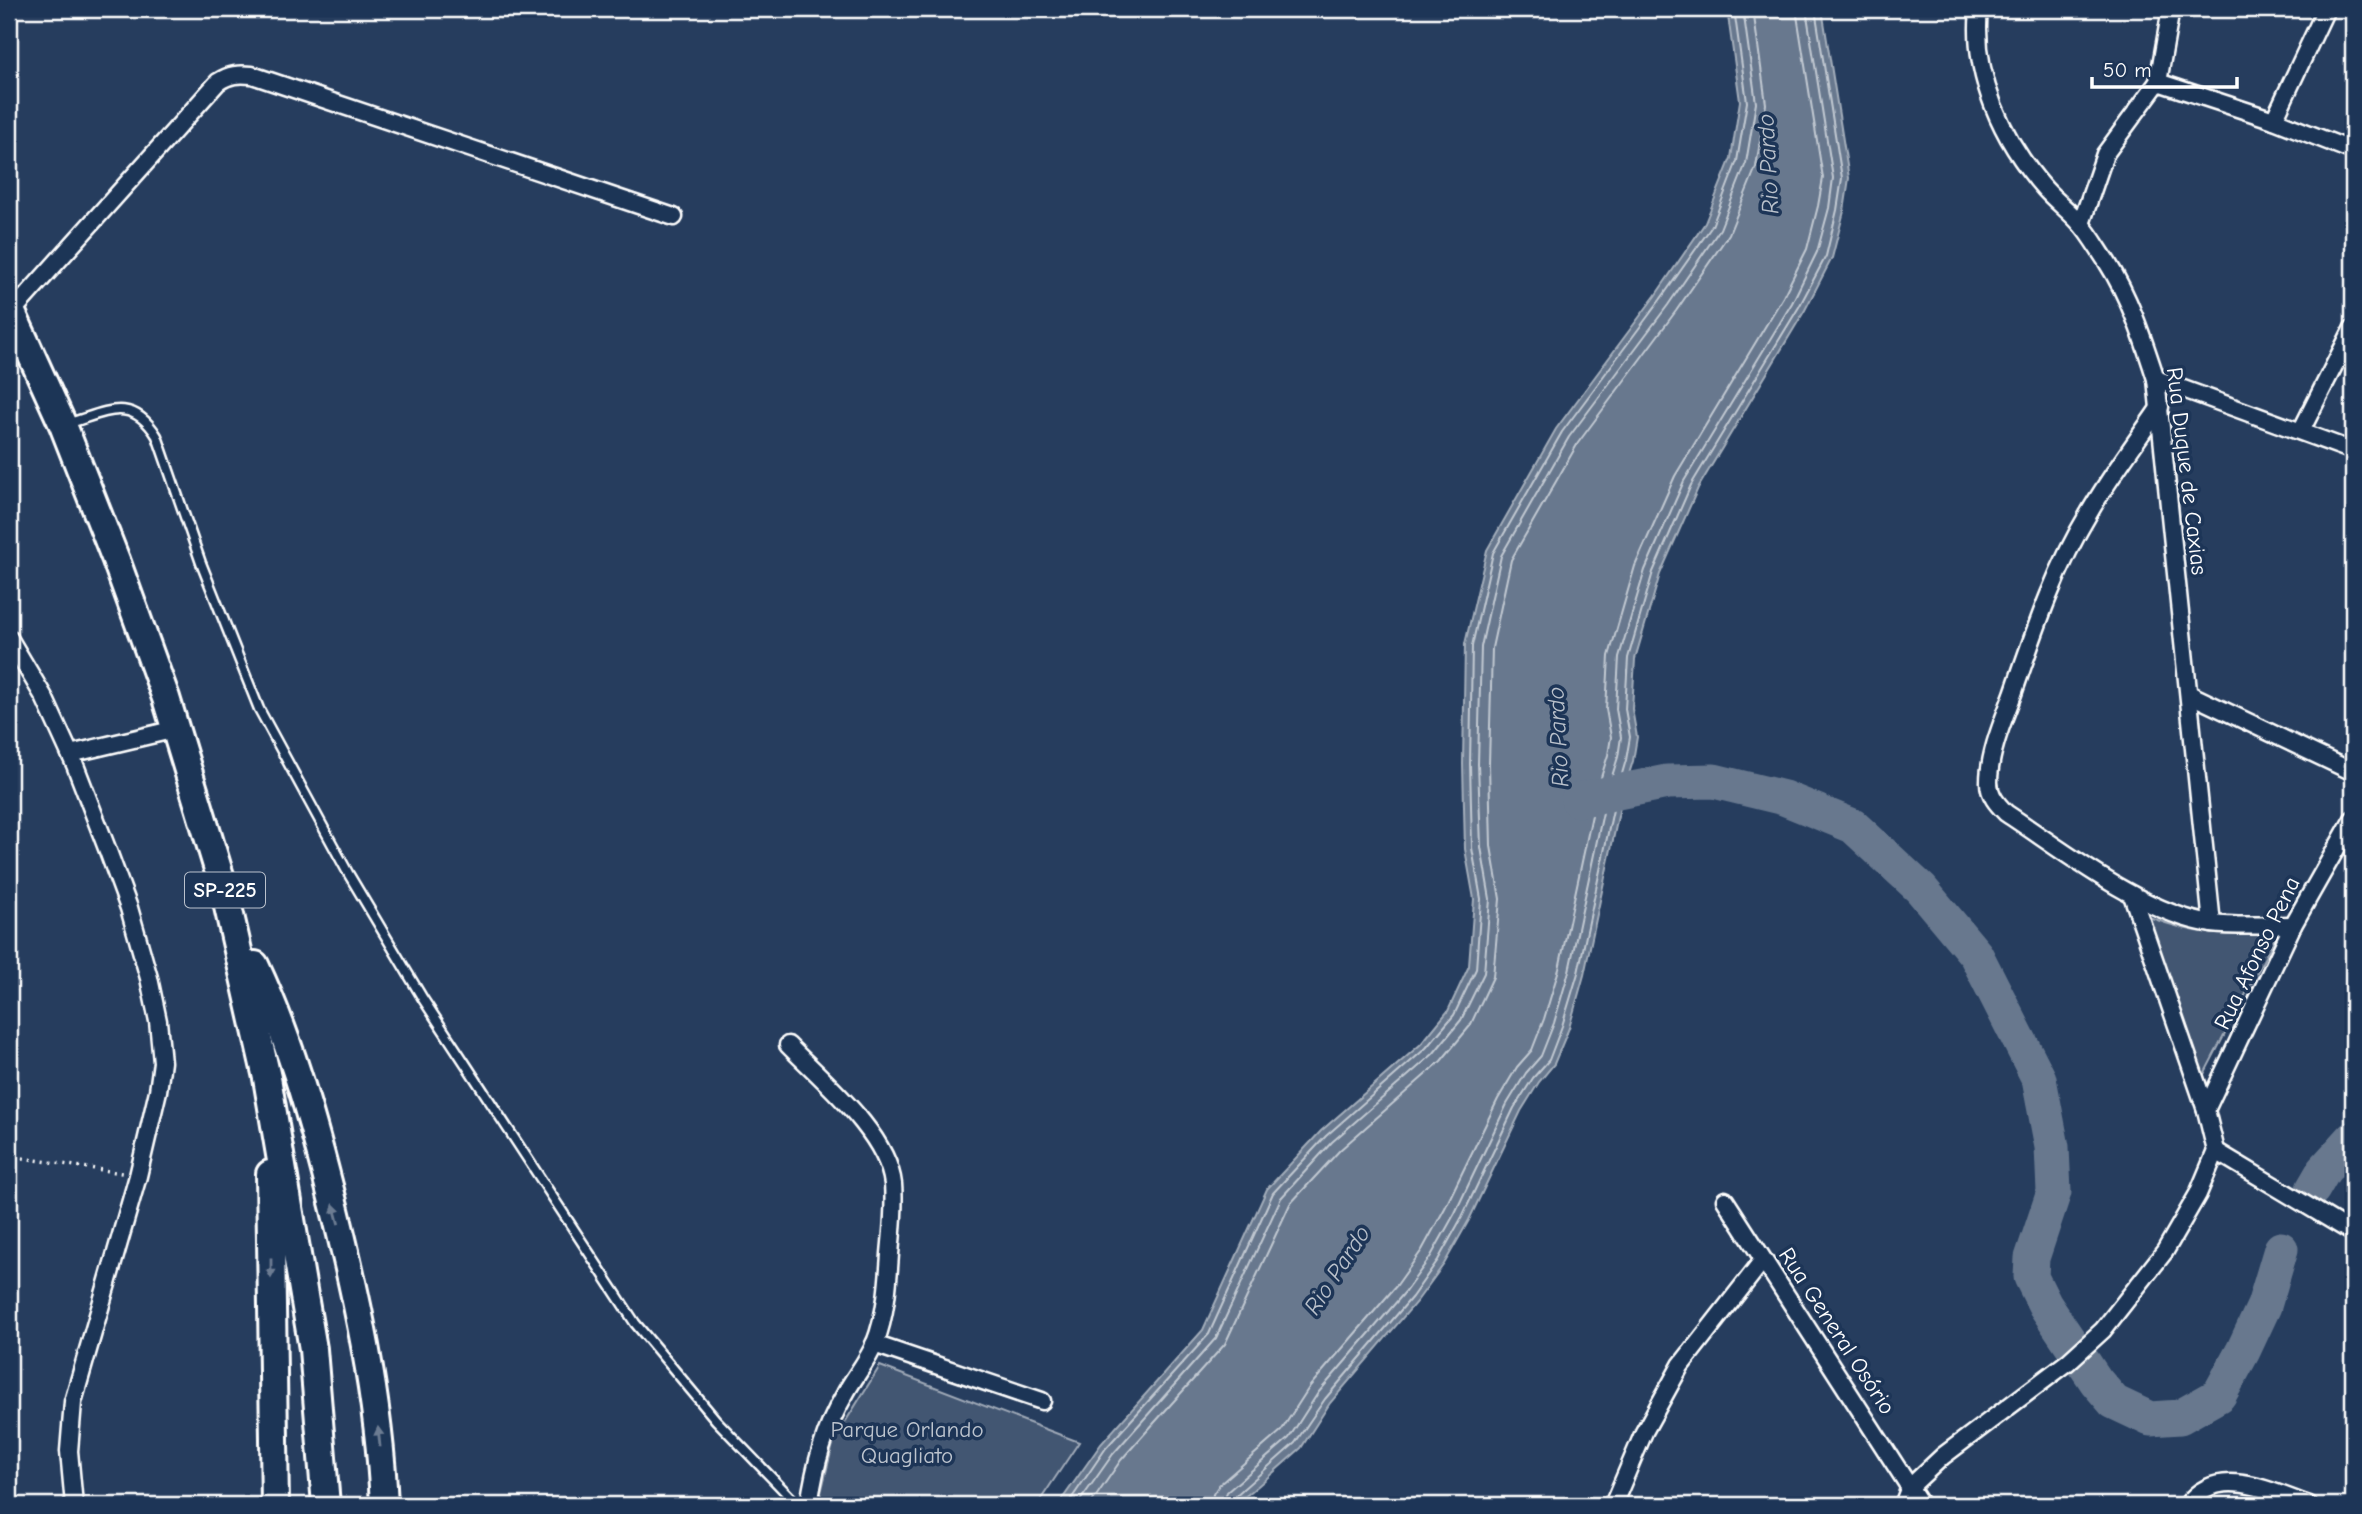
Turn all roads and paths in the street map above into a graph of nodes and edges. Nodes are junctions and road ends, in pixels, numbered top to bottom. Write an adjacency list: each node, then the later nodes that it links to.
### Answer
1 (1979, 9): 8 (street, Rua Duque de Caxias)
2 (2171, 9): 4 (street)
3 (2326, 9): 5 (street)
4 (2158, 82): 5 (street); 8 (street)
5 (2274, 120): 6 (street)
6 (2353, 150)
7 (674, 217): 9 (street)
8 (2081, 224): 11 (street, Rua Duque de Caxias)
9 (10, 309): 13 (main road, SP-225)
10 (2353, 328): 14 (street)
11 (2157, 379): 12 (street, Rua Duque de Caxias); 14 (street)
12 (2161, 407): 17 (street, Rua Duque de Caxias); 22 (street)
13 (63, 425): 18 (main road, SP-225); 42 (lane)
14 (2301, 431): 15 (street)
15 (2353, 451)
16 (9, 638): 19 (street)
17 (2189, 694): 20 (street); 23 (street, Rua Duque de Caxias)
18 (176, 729): 19 (street); 25 (main road, SP-225)
19 (70, 754): 31 (street)
20 (2353, 772)
21 (2353, 819): 24 (street, Rua Afonso Pena)
22 (2132, 895): 23 (street); 28 (street)
23 (2213, 924): 24 (street)
24 (2292, 925): 28 (street, Rua Afonso Pena)
25 (236, 933): 27 (main road, SP-225); 41 (main road, one-way to 25)
26 (788, 1045): 35 (street)
27 (268, 1078): 39 (main road, one-way to 39); 40 (main road, SP-225)
28 (2206, 1111): 29 (street)
29 (2216, 1151): 33 (street); 37 (street)
30 (9, 1156): 31 (path)
31 (138, 1176): 38 (street)
32 (1725, 1200): 34 (street, Rua General Osório)
33 (2353, 1233)
34 (1763, 1260): 37 (street, Rua General Osório); 44 (street)
35 (874, 1344): 36 (street); 43 (street)
36 (1042, 1401)
37 (1910, 1487): 45 (street); 46 (street, Rua General Osório)
38 (74, 1505)
39 (275, 1505)
40 (326, 1505)
41 (384, 1505)
42 (798, 1505)
43 (809, 1505)
44 (1613, 1505)
45 (1903, 1505)
46 (1921, 1505)
47 (2187, 1505): 48 (street)
48 (2309, 1505)

